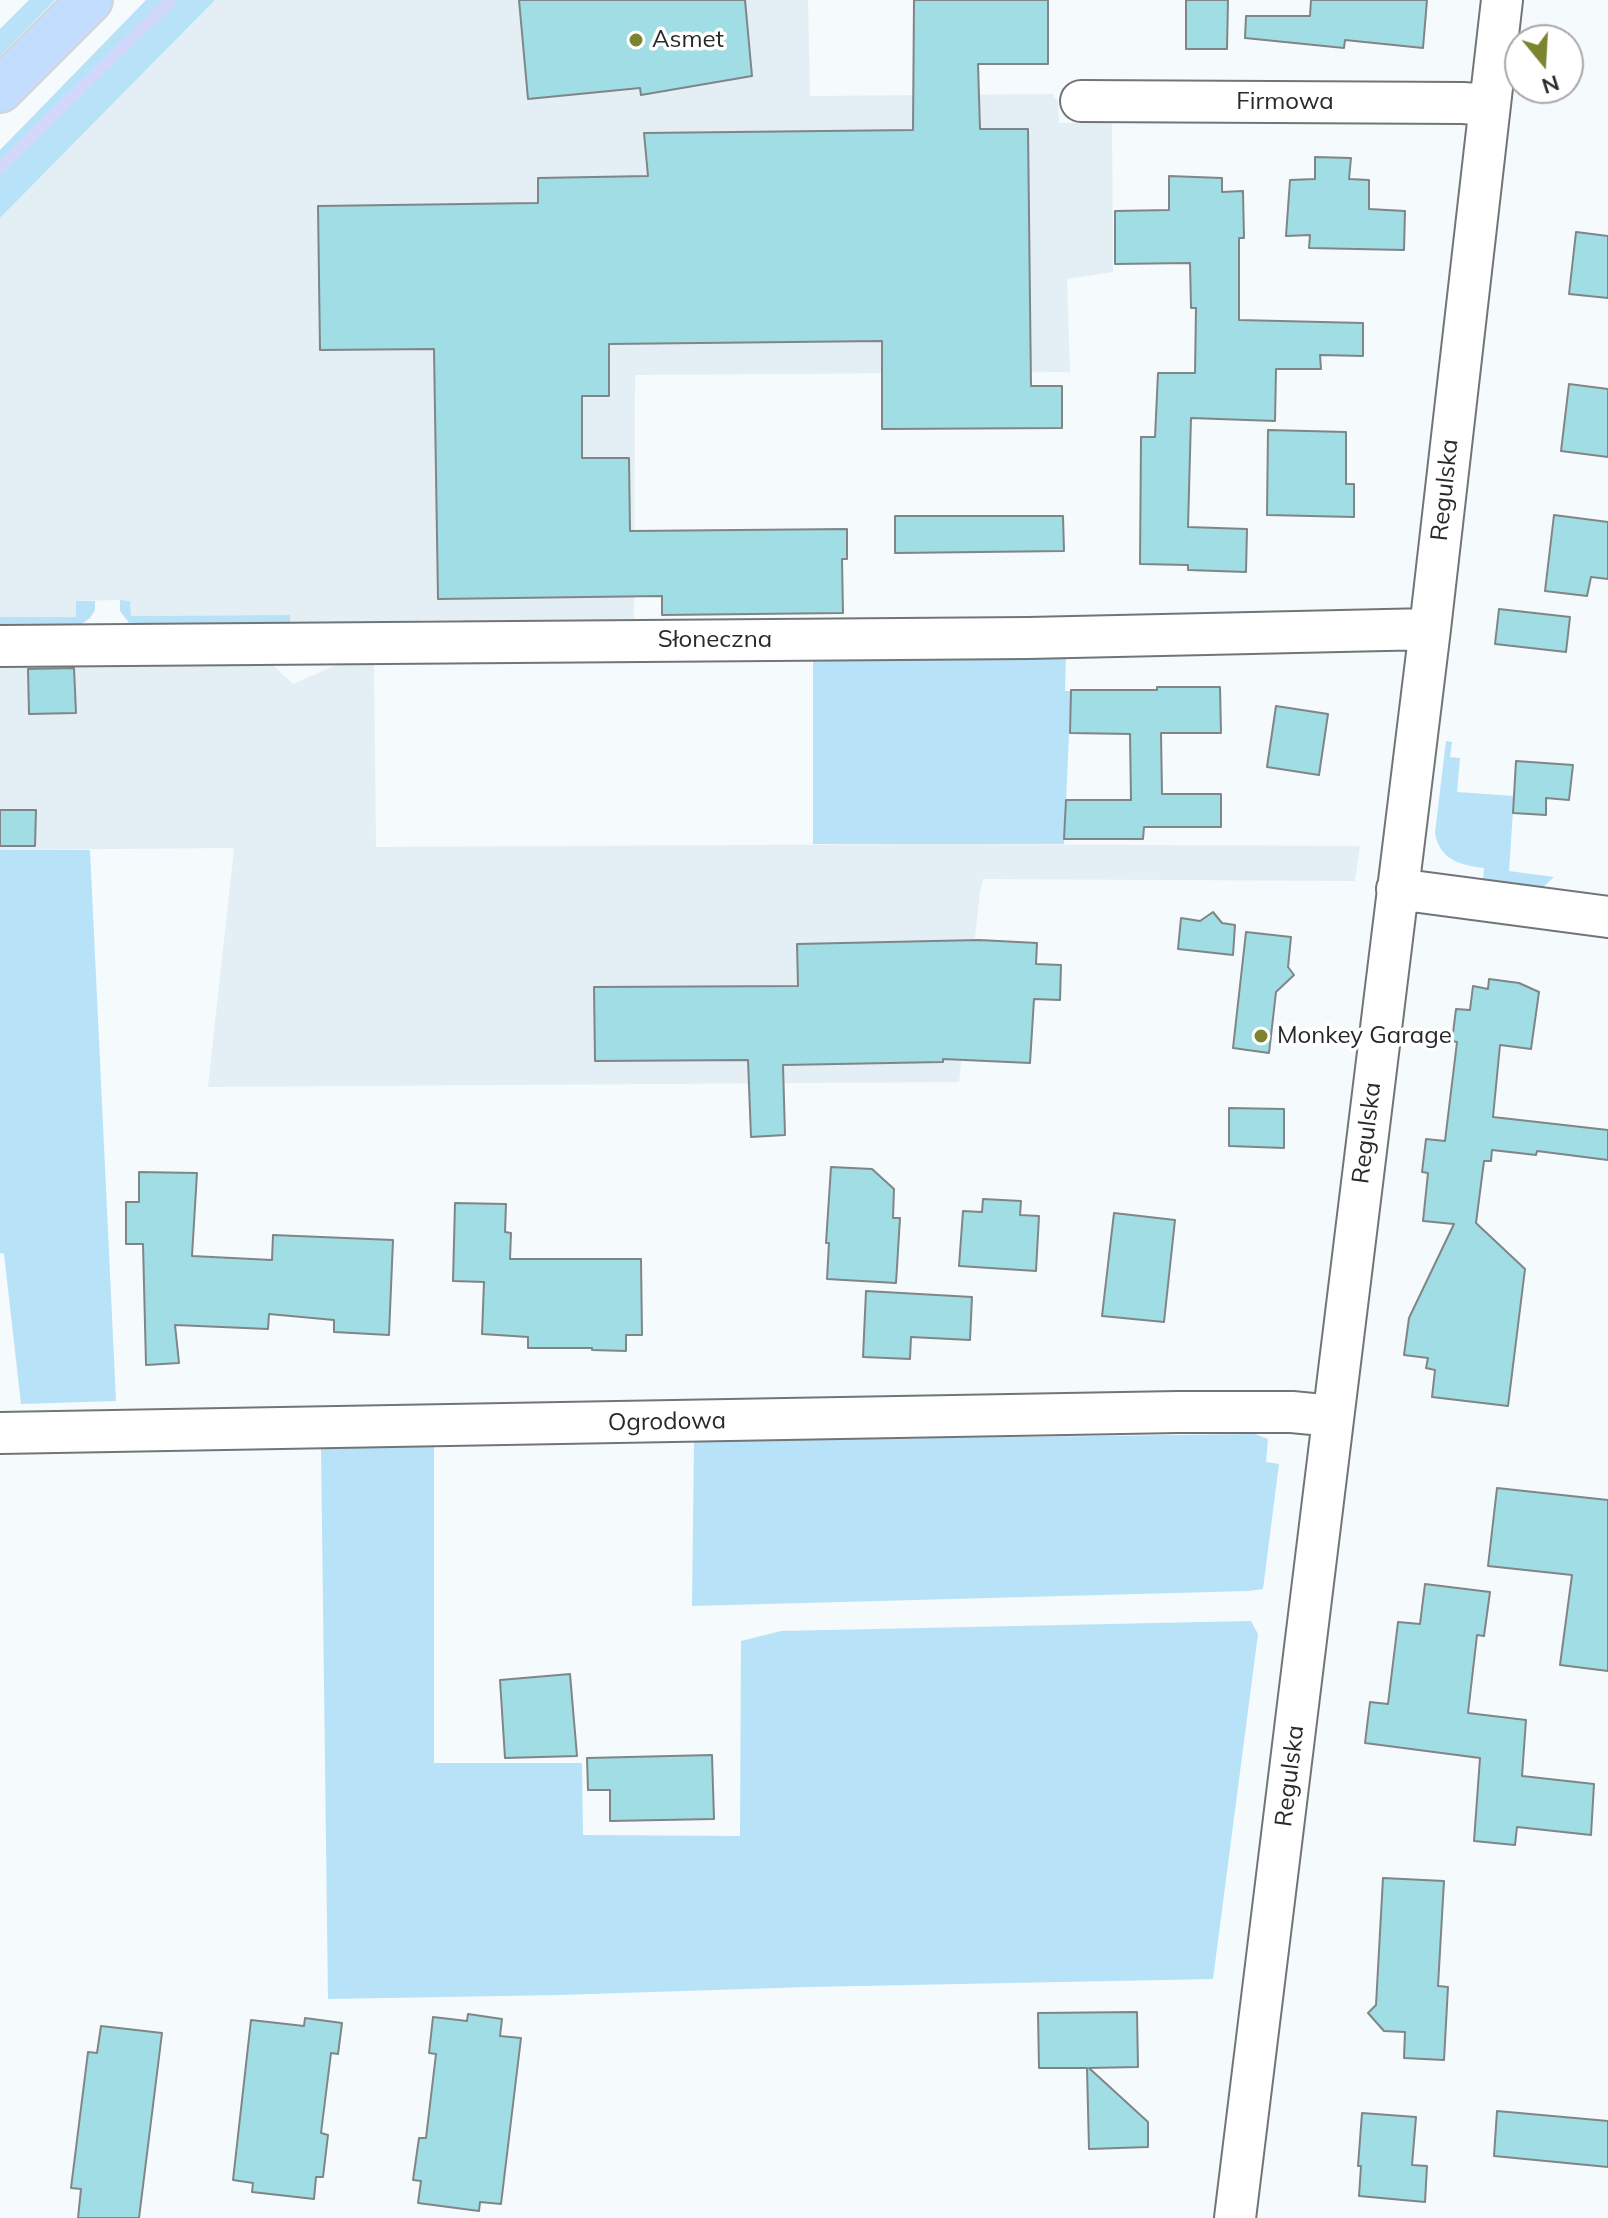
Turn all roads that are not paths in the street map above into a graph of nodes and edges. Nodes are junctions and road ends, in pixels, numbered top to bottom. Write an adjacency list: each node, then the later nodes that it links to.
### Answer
1 (90, 0): 3 (main road)
2 (1502, 0): 5 (street, Regulska)
3 (0, 90)
4 (1081, 101): 5 (street, Firmowa)
5 (1489, 105): 6 (street, Regulska)
6 (1430, 629): 7 (street, Słoneczna); 8 (street, Regulska)
7 (0, 646)
8 (1397, 889): 9 (street); 10 (street, Regulska)
9 (1608, 917)
10 (1333, 1416): 11 (street, Ogrodowa); 12 (street, Regulska)
11 (0, 1433)
12 (1235, 2218)

